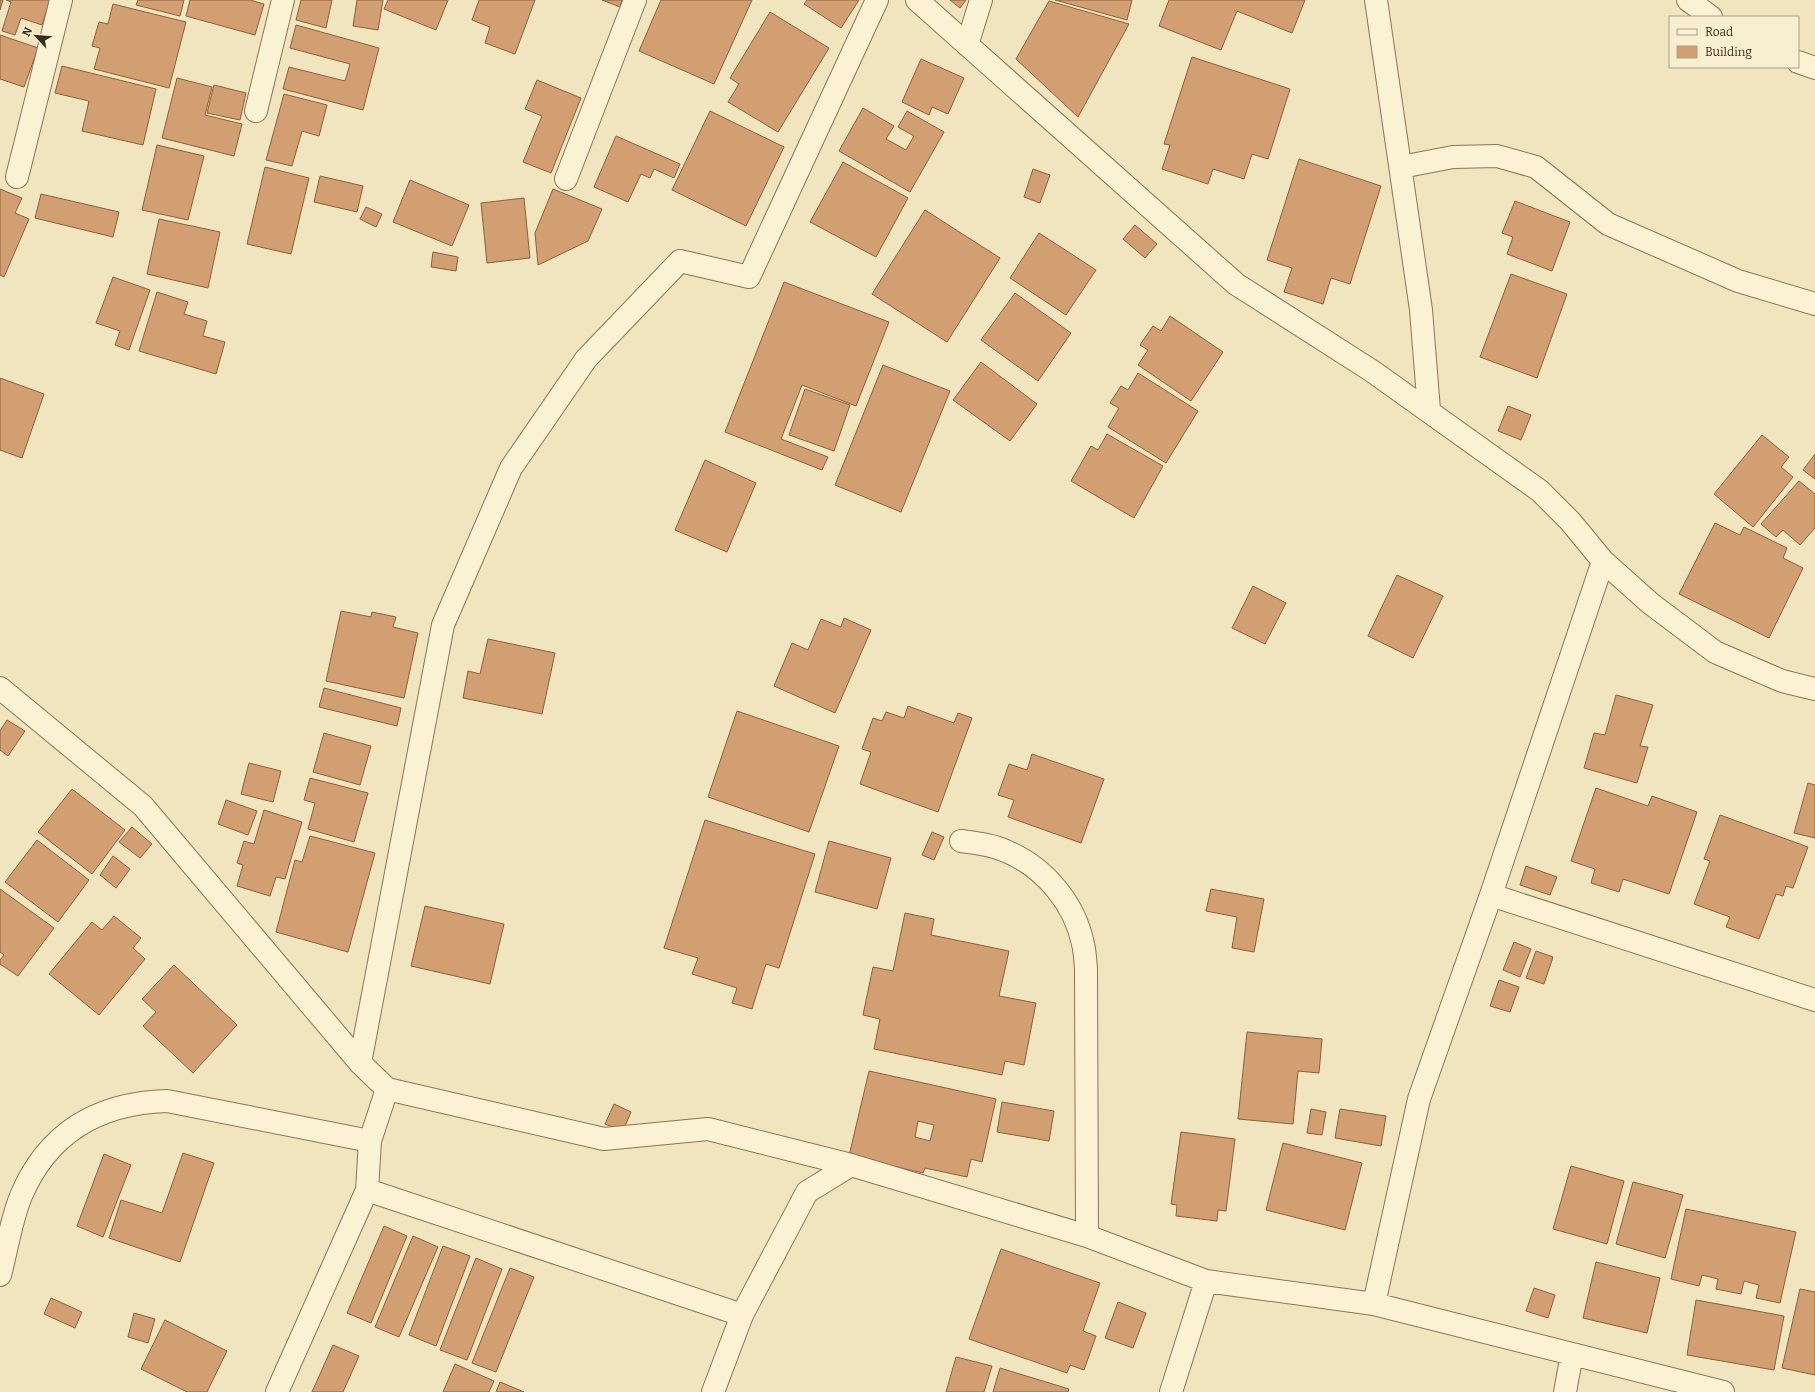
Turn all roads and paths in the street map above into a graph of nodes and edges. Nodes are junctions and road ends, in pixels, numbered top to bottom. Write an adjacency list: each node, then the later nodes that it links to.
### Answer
1 (61, 0): 15 (street)
2 (283, 0): 13 (street)
3 (635, 0): 16 (street)
4 (876, 0): 25 (street)
5 (917, 0): 10 (street)
6 (981, 0): 10 (street)
7 (1376, 0): 14 (street)
8 (1688, 0): 9 (street)
9 (1710, 16)
10 (967, 45): 18 (street)
11 (1799, 62): 12 (street)
12 (1815, 68)
13 (256, 111)
14 (1401, 167): 17 (street); 18 (street)
15 (17, 177)
16 (566, 179)
17 (1815, 304)
18 (1429, 410): 19 (street)
19 (1602, 561): 21 (street); 23 (street)
20 (0, 688): 25 (street)
21 (1815, 689)
22 (961, 841): 31 (street)
23 (1491, 895): 24 (street); 34 (street)
24 (1815, 1000)
25 (360, 1063): 26 (street)
26 (387, 1089): 27 (street); 28 (street)
27 (370, 1141): 29 (street); 30 (street)
28 (851, 1165): 31 (street); 35 (street)
29 (367, 1190): 35 (street); 37 (street)
30 (8, 1211): 32 (street)
31 (1087, 1236): 33 (street)
32 (0, 1275)
33 (1206, 1281): 34 (street); 39 (street)
34 (1374, 1304): 36 (street)
35 (742, 1315): 38 (street)
36 (1572, 1354): 40 (street); 41 (street)
37 (277, 1392)
38 (712, 1392)
39 (1171, 1392)
40 (1565, 1392)
41 (1723, 1392)

